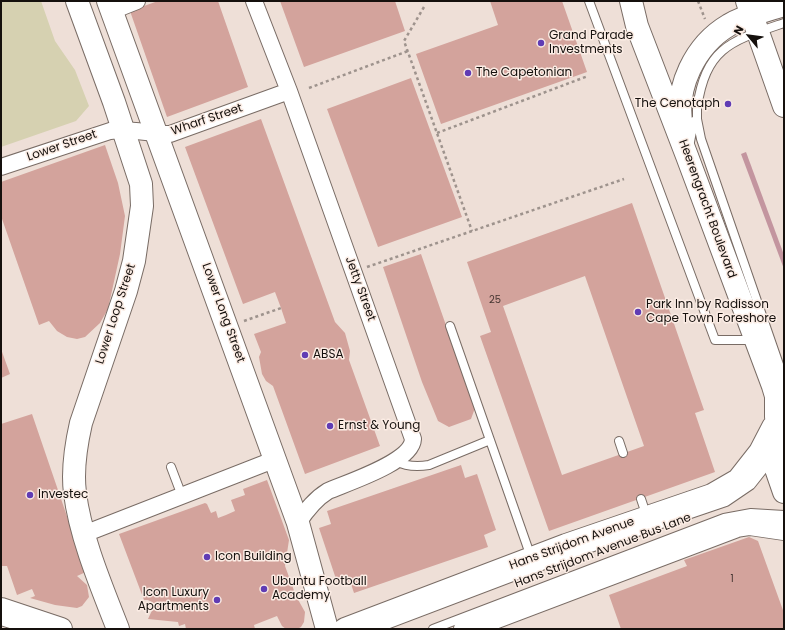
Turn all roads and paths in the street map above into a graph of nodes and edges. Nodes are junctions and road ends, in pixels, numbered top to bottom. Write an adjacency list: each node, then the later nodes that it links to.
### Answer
1 (77, 1): 19 (main road, Lower Loop Street)
2 (137, 1): 8 (street)
3 (254, 1): 16 (street, Jetty Street)
4 (590, 1): 30 (lane)
5 (631, 1): 22 (main road, Heerengracht Boulevard)
6 (698, 1): 12 (path)
7 (784, 5): 10 (main road)
8 (110, 6): 21 (main road, Lower Long Street)
9 (424, 7): 13 (path)
10 (752, 16): 11 (lane); 17 (lane); 18 (main road); 22 (main road)
11 (784, 22)
12 (706, 23)
13 (408, 51): 15 (path); 20 (path)
14 (588, 76): 20 (path)
15 (309, 88)
16 (289, 91): 21 (street, Wharf Street); 37 (street, Jetty Street)
17 (697, 103): 22 (lane); 31 (lane)
18 (784, 106)
19 (124, 129): 21 (street, Wharf Street); 23 (street, Lower Street); 44 (main road, Lower Loop Street)
20 (437, 133): 25 (path)
21 (157, 134): 36 (main road, Lower Long Street)
22 (687, 156): 30 (main road, Heerengracht Boulevard)
23 (1, 167)
24 (624, 179): 25 (path)
25 (472, 231): 26 (path)
26 (366, 267)
27 (281, 308): 28 (path)
28 (243, 321)
29 (450, 326): 33 (lane)
30 (755, 340): 32 (main road, Heerengracht Boulevard)
31 (784, 379)
32 (779, 427): 39 (main road, Heerengracht Boulevard); 45 (main road, Hans Strijdom Avenue); 53 (lane, Hans Strijdom Avenue Bus Lane)
33 (490, 440): 37 (lane); 45 (lane)
34 (619, 441): 35 (lane)
35 (624, 453)
36 (276, 459): 40 (street); 42 (main road, Lower Long Street)
37 (396, 461): 42 (street, Jetty Street)
38 (171, 467): 40 (lane)
39 (784, 492)
40 (182, 496): 44 (street)
41 (784, 515): 54 (lane, Hans Strijdom Avenue Bus Lane)
42 (298, 523): 51 (main road, Lower Long Street)
43 (784, 529): 55 (main road)
44 (84, 534): 50 (main road, Lower Loop Street)
45 (531, 558): 52 (main road, Hans Strijdom Avenue)
46 (1, 609): 49 (main road)
47 (1, 621): 48 (lane)
48 (26, 629)
49 (61, 629)
50 (118, 629)
51 (327, 629)
52 (345, 629)
53 (376, 629)
54 (433, 629)
55 (465, 629)

